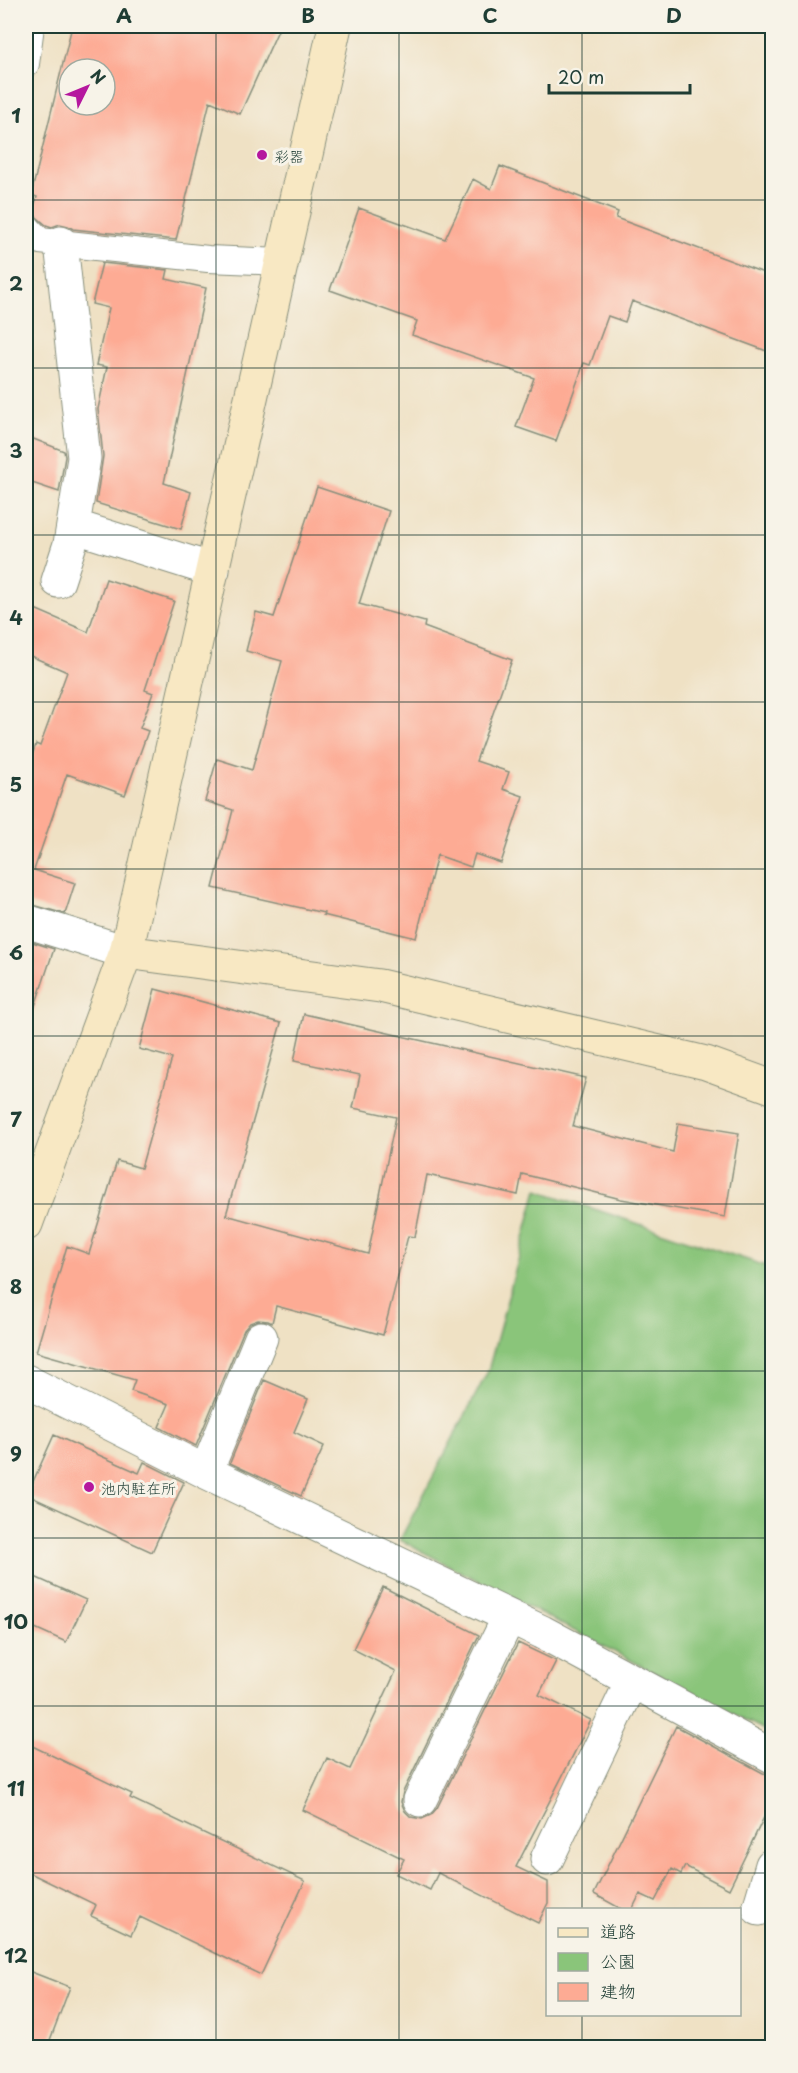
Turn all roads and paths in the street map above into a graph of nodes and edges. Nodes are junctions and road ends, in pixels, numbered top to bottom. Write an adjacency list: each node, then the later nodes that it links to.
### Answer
1 (31, 26): 3 (lane)
2 (335, 26): 6 (street)
3 (26, 64)
4 (26, 226): 5 (lane)
5 (61, 243): 6 (lane); 7 (street)
6 (282, 262): 8 (street)
7 (73, 526): 8 (street); 9 (street)
8 (213, 570): 11 (street)
9 (58, 581)
10 (26, 921): 11 (street)
11 (126, 952): 12 (street); 13 (street)
12 (772, 1087)
13 (26, 1224)
14 (261, 1338): 16 (street)
15 (26, 1381): 16 (street)
16 (206, 1472): 17 (street)
17 (509, 1617): 18 (street); 20 (street)
18 (632, 1681): 19 (street); 21 (street)
19 (772, 1756)
20 (420, 1800)
21 (547, 1859)
22 (772, 1865): 23 (street)
23 (759, 1909)

